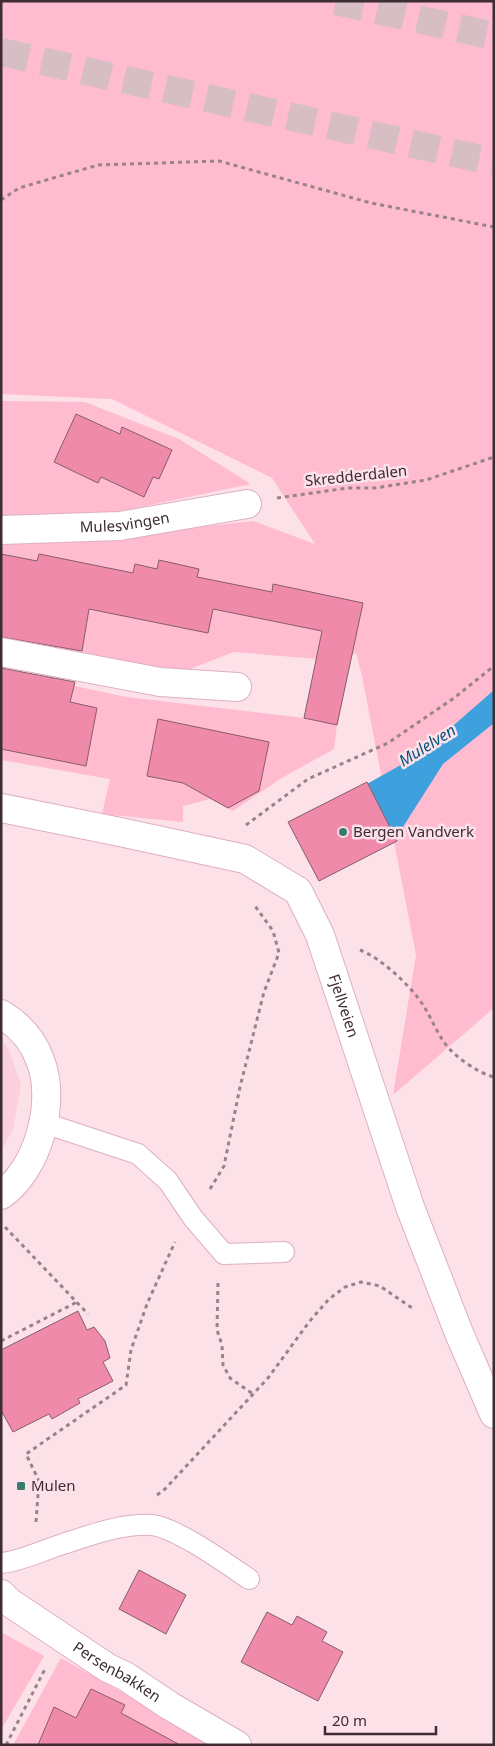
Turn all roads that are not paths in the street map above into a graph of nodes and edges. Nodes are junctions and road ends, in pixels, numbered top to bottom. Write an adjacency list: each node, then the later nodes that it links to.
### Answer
1 (247, 504): 2 (street, Mulesvingen)
2 (1, 530)
3 (1, 652): 4 (street)
4 (237, 687)
5 (1, 808): 10 (street, Fjellveien)
6 (1, 1014): 7 (street)
7 (44, 1122): 8 (street); 9 (lane)
8 (1, 1196)
9 (284, 1252)
10 (494, 1414)
11 (1, 1564): 12 (lane)
12 (249, 1579)
13 (1, 1594): 14 (street, Persenbakken)
14 (238, 1745)

